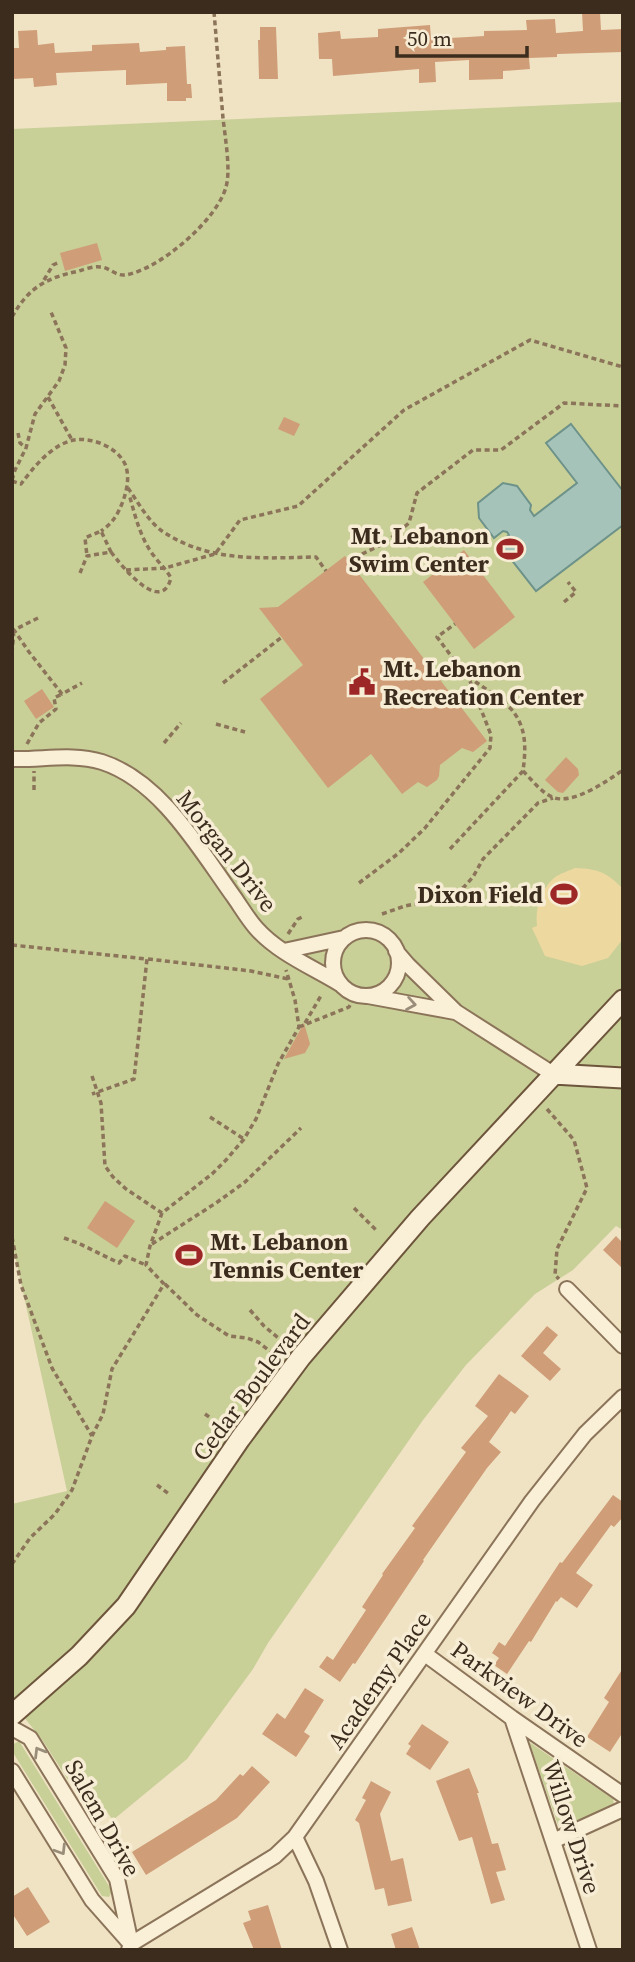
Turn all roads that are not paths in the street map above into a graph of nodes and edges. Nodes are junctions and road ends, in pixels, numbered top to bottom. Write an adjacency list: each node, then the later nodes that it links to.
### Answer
1 (12, 759): 4 (street, Morgan Drive)
2 (344, 938): 3 (street); 4 (street); 5 (street)
3 (396, 951): 6 (street); 8 (street)
4 (284, 956): 5 (street, Morgan Drive)
5 (340, 984): 6 (street)
6 (361, 995): 8 (street, one-way to 8)
7 (623, 1000): 9 (street, Cedar Boulevard)
8 (456, 1012): 9 (street)
9 (553, 1074): 10 (street); 15 (street, Cedar Boulevard)
10 (623, 1078)
11 (567, 1289): 12 (street)
12 (623, 1346)
13 (623, 1397): 14 (street, Academy Place)
14 (425, 1654): 16 (street, Parkview Drive); 21 (street, Academy Place)
15 (12, 1715)
16 (512, 1718): 19 (street, Parkview Drive); 22 (street, Willow Drive)
17 (12, 1728): 23 (street, Salem Drive, one-way to 17)
18 (12, 1771): 23 (street, Salem Drive, one-way to 23)
19 (623, 1795)
20 (623, 1810): 22 (street)
21 (295, 1837): 23 (street, Academy Place); 24 (street)
22 (553, 1841): 25 (street, Willow Drive)
23 (130, 1947)
24 (340, 1950)
25 (589, 1950)

